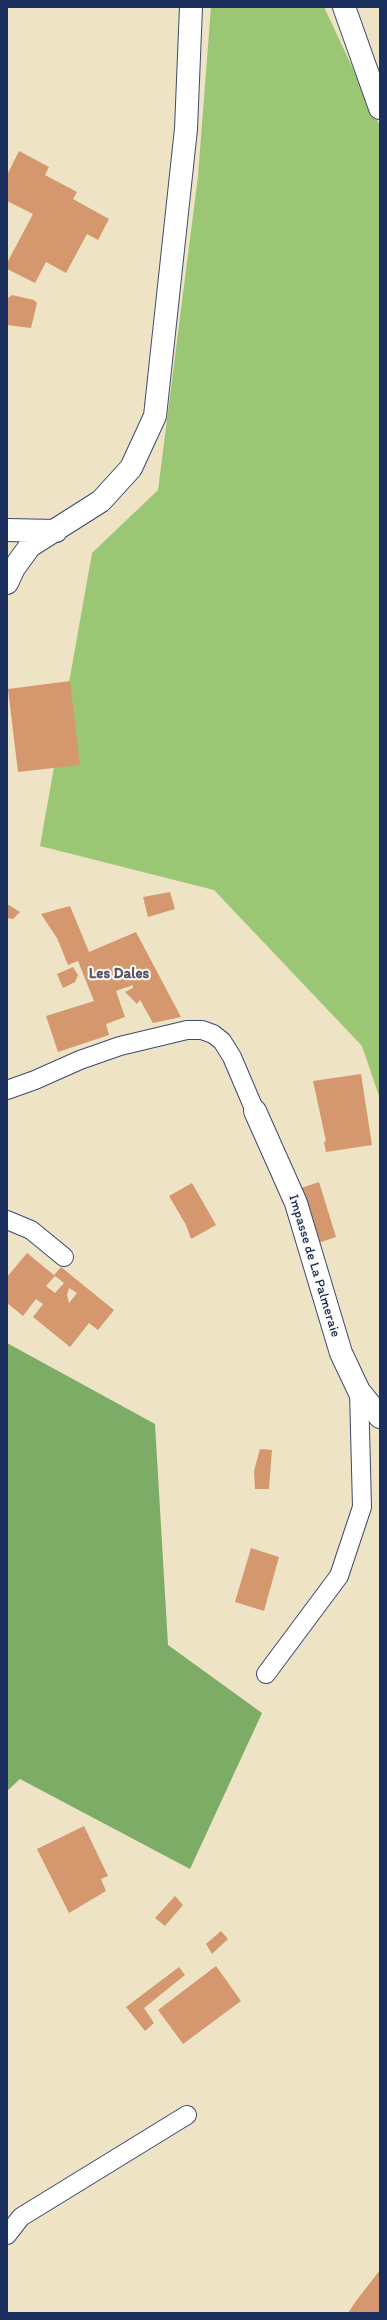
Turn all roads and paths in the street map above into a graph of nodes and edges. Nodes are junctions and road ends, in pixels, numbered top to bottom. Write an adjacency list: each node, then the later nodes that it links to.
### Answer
1 (191, 7): 5 (street)
2 (344, 7): 3 (street)
3 (380, 108)
4 (7, 530): 5 (street)
5 (57, 531): 6 (street)
6 (7, 583)
7 (7, 1090): 8 (lane)
8 (255, 1111): 11 (street, Impasse de La Palmeraie)
9 (7, 1220): 10 (lane)
10 (64, 1257)
11 (359, 1391): 12 (street, Impasse de La Palmeraie); 13 (lane)
12 (380, 1417)
13 (266, 1674)
14 (187, 2115): 15 (lane)
15 (7, 2235)

